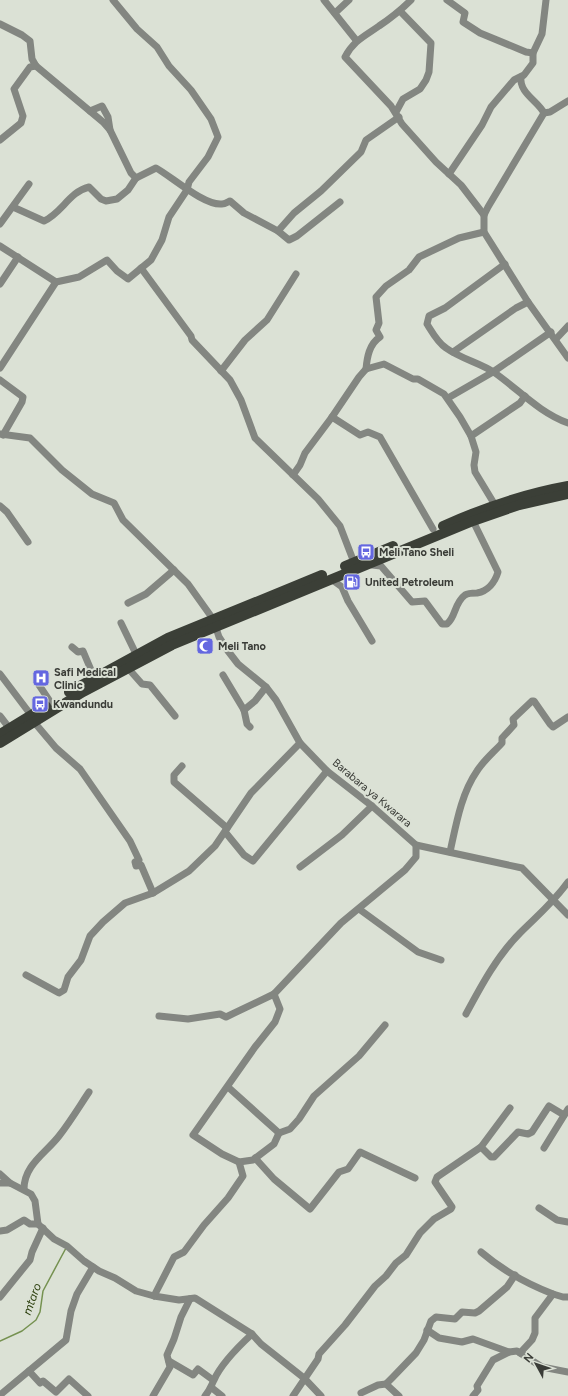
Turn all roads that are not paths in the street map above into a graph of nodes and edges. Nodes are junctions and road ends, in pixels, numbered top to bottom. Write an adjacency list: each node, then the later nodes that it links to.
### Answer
1 (113, 0): 23 (street)
2 (324, 0): 8 (street)
3 (348, 0): 8 (street)
4 (410, 0): 7 (street)
5 (448, 0): 11 (street)
6 (546, 0): 11 (street)
7 (400, 11): 10 (street); 17 (street)
8 (335, 13): 10 (street)
9 (0, 24): 12 (street)
10 (356, 40): 17 (street)
11 (533, 53): 13 (street)
12 (36, 66): 15 (street); 19 (street)
13 (521, 77): 16 (street); 20 (street)
14 (568, 101): 16 (street)
15 (90, 111): 18 (street); 18 (street)
16 (544, 113): 26 (street)
17 (397, 114): 20 (street); 28 (street)
18 (110, 130): 21 (street)
19 (0, 140)
20 (449, 174): 26 (street)
21 (136, 178): 23 (street); 25 (street)
22 (29, 184): 25 (street)
23 (187, 190): 28 (street); 33 (street)
24 (340, 202): 28 (street)
25 (13, 207): 27 (street)
26 (484, 215): 29 (street)
27 (0, 224)
28 (278, 231)
29 (484, 232): 32 (street); 44 (street)
30 (0, 246): 31 (street)
31 (18, 257): 35 (street); 36 (street)
32 (505, 264): 37 (street); 41 (street)
33 (141, 268): 35 (street); 45 (street)
34 (296, 274): 45 (street)
35 (56, 282): 43 (street)
36 (0, 284)
37 (528, 302): 39 (street); 41 (street)
38 (568, 326): 40 (street)
39 (551, 332): 40 (street); 46 (street)
40 (556, 339): 42 (street)
41 (453, 352): 46 (street)
42 (568, 358)
43 (0, 368)
44 (366, 369): 49 (street); 50 (street)
45 (221, 370): 54 (street)
46 (493, 372): 48 (street); 49 (street)
47 (0, 380): 52 (street)
48 (525, 396): 51 (street); 53 (street)
49 (448, 398): 53 (street)
50 (332, 417): 54 (street); 60 (street)
51 (568, 423)
52 (2, 434): 64 (street, Barabara ya Kwarara)
53 (471, 436): 57 (street)
54 (293, 475): 63 (street)
55 (568, 486): 57 (main road)
56 (568, 494): 59 (main road)
57 (495, 505): 60 (main road)
58 (0, 506): 61 (street)
59 (473, 521): 62 (main road); 62 (street)
60 (433, 530): 63 (main road)
61 (28, 542)
62 (367, 564): 63 (main road)
63 (355, 566): 65 (main road); 68 (main road)
64 (174, 570): 66 (street); 68 (street, Barabara ya Kwarara)
65 (331, 578): 68 (main road); 69 (street)
66 (128, 603)
67 (121, 623): 72 (street)
68 (214, 624): 71 (main road); 78 (street, Barabara ya Kwarara)
69 (372, 642)
70 (72, 648): 76 (street)
71 (155, 649): 72 (main road); 73 (main road)
72 (136, 654): 76 (main road)
73 (127, 667): 82 (street); 84 (main road)
74 (0, 674): 84 (street)
75 (223, 675): 80 (street)
76 (94, 677): 79 (main road)
77 (39, 685): 79 (street)
78 (266, 687): 80 (street); 89 (street, Barabara ya Kwarara)
79 (51, 703): 84 (main road)
80 (244, 710): 85 (street)
81 (0, 716): 86 (street)
82 (176, 716)
83 (568, 717): 95 (street)
84 (33, 719): 86 (main road); 88 (main road); 98 (street)
85 (250, 727)
86 (10, 728): 87 (main road)
87 (0, 734)
88 (0, 743)
89 (300, 743): 91 (street, Barabara ya Kwarara); 93 (street)
90 (182, 766): 93 (street)
91 (327, 771): 92 (street, Barabara ya Kwarara); 93 (street)
92 (372, 806): 94 (street, Barabara ya Kwarara); 96 (street)
93 (226, 830): 98 (street)
94 (416, 845): 95 (street, Barabara ya Kwarara); 100 (street)
95 (450, 852): 99 (street, Barabara ya Kwarara)
96 (300, 867)
97 (568, 882): 99 (street)
98 (153, 893): 103 (street)
99 (555, 900): 101 (street, Barabara ya Kwarara); 105 (street)
100 (359, 909): 102 (street); 104 (street)
101 (568, 915)
102 (441, 960)
103 (26, 975)
104 (274, 994): 106 (street); 108 (street)
105 (466, 1014)
106 (159, 1016)
107 (385, 1025): 112 (street)
108 (228, 1087): 112 (street); 116 (street)
109 (89, 1092): 121 (street)
110 (510, 1108): 113 (street)
111 (566, 1112): 113 (street); 114 (street)
112 (280, 1134): 115 (street)
113 (481, 1147): 141 (street)
114 (544, 1148)
115 (255, 1158): 116 (street); 118 (street)
116 (239, 1162): 130 (street)
117 (0, 1174): 120 (street)
118 (415, 1178)
119 (0, 1183): 120 (street)
120 (10, 1183): 121 (street)
121 (24, 1189): 124 (street)
122 (538, 1208): 123 (street)
123 (568, 1222)
124 (41, 1226): 125 (street); 127 (street); 132 (street)
125 (0, 1231)
126 (481, 1252): 128 (street)
127 (93, 1267): 130 (street); 139 (street)
128 (515, 1275): 129 (street); 134 (street)
129 (553, 1294): 131 (street); 137 (street)
130 (154, 1296): 133 (street)
131 (568, 1296)
132 (0, 1297)
133 (190, 1299): 135 (street); 138 (street)
134 (427, 1330): 136 (street); 143 (street)
135 (252, 1334): 141 (street); 142 (street)
136 (509, 1352): 137 (street); 153 (street)
137 (520, 1353): 140 (street)
138 (169, 1360): 142 (street); 147 (street)
139 (29, 1372): 145 (street); 146 (street)
140 (568, 1372)
141 (304, 1378): 150 (street); 151 (street)
142 (213, 1384): 148 (street); 149 (street)
143 (386, 1384): 144 (street); 152 (street)
144 (361, 1392)
145 (0, 1395)
146 (88, 1396)
147 (153, 1396)
148 (205, 1396)
149 (222, 1396)
150 (293, 1396)
151 (321, 1396)
152 (399, 1396)
153 (473, 1396)

